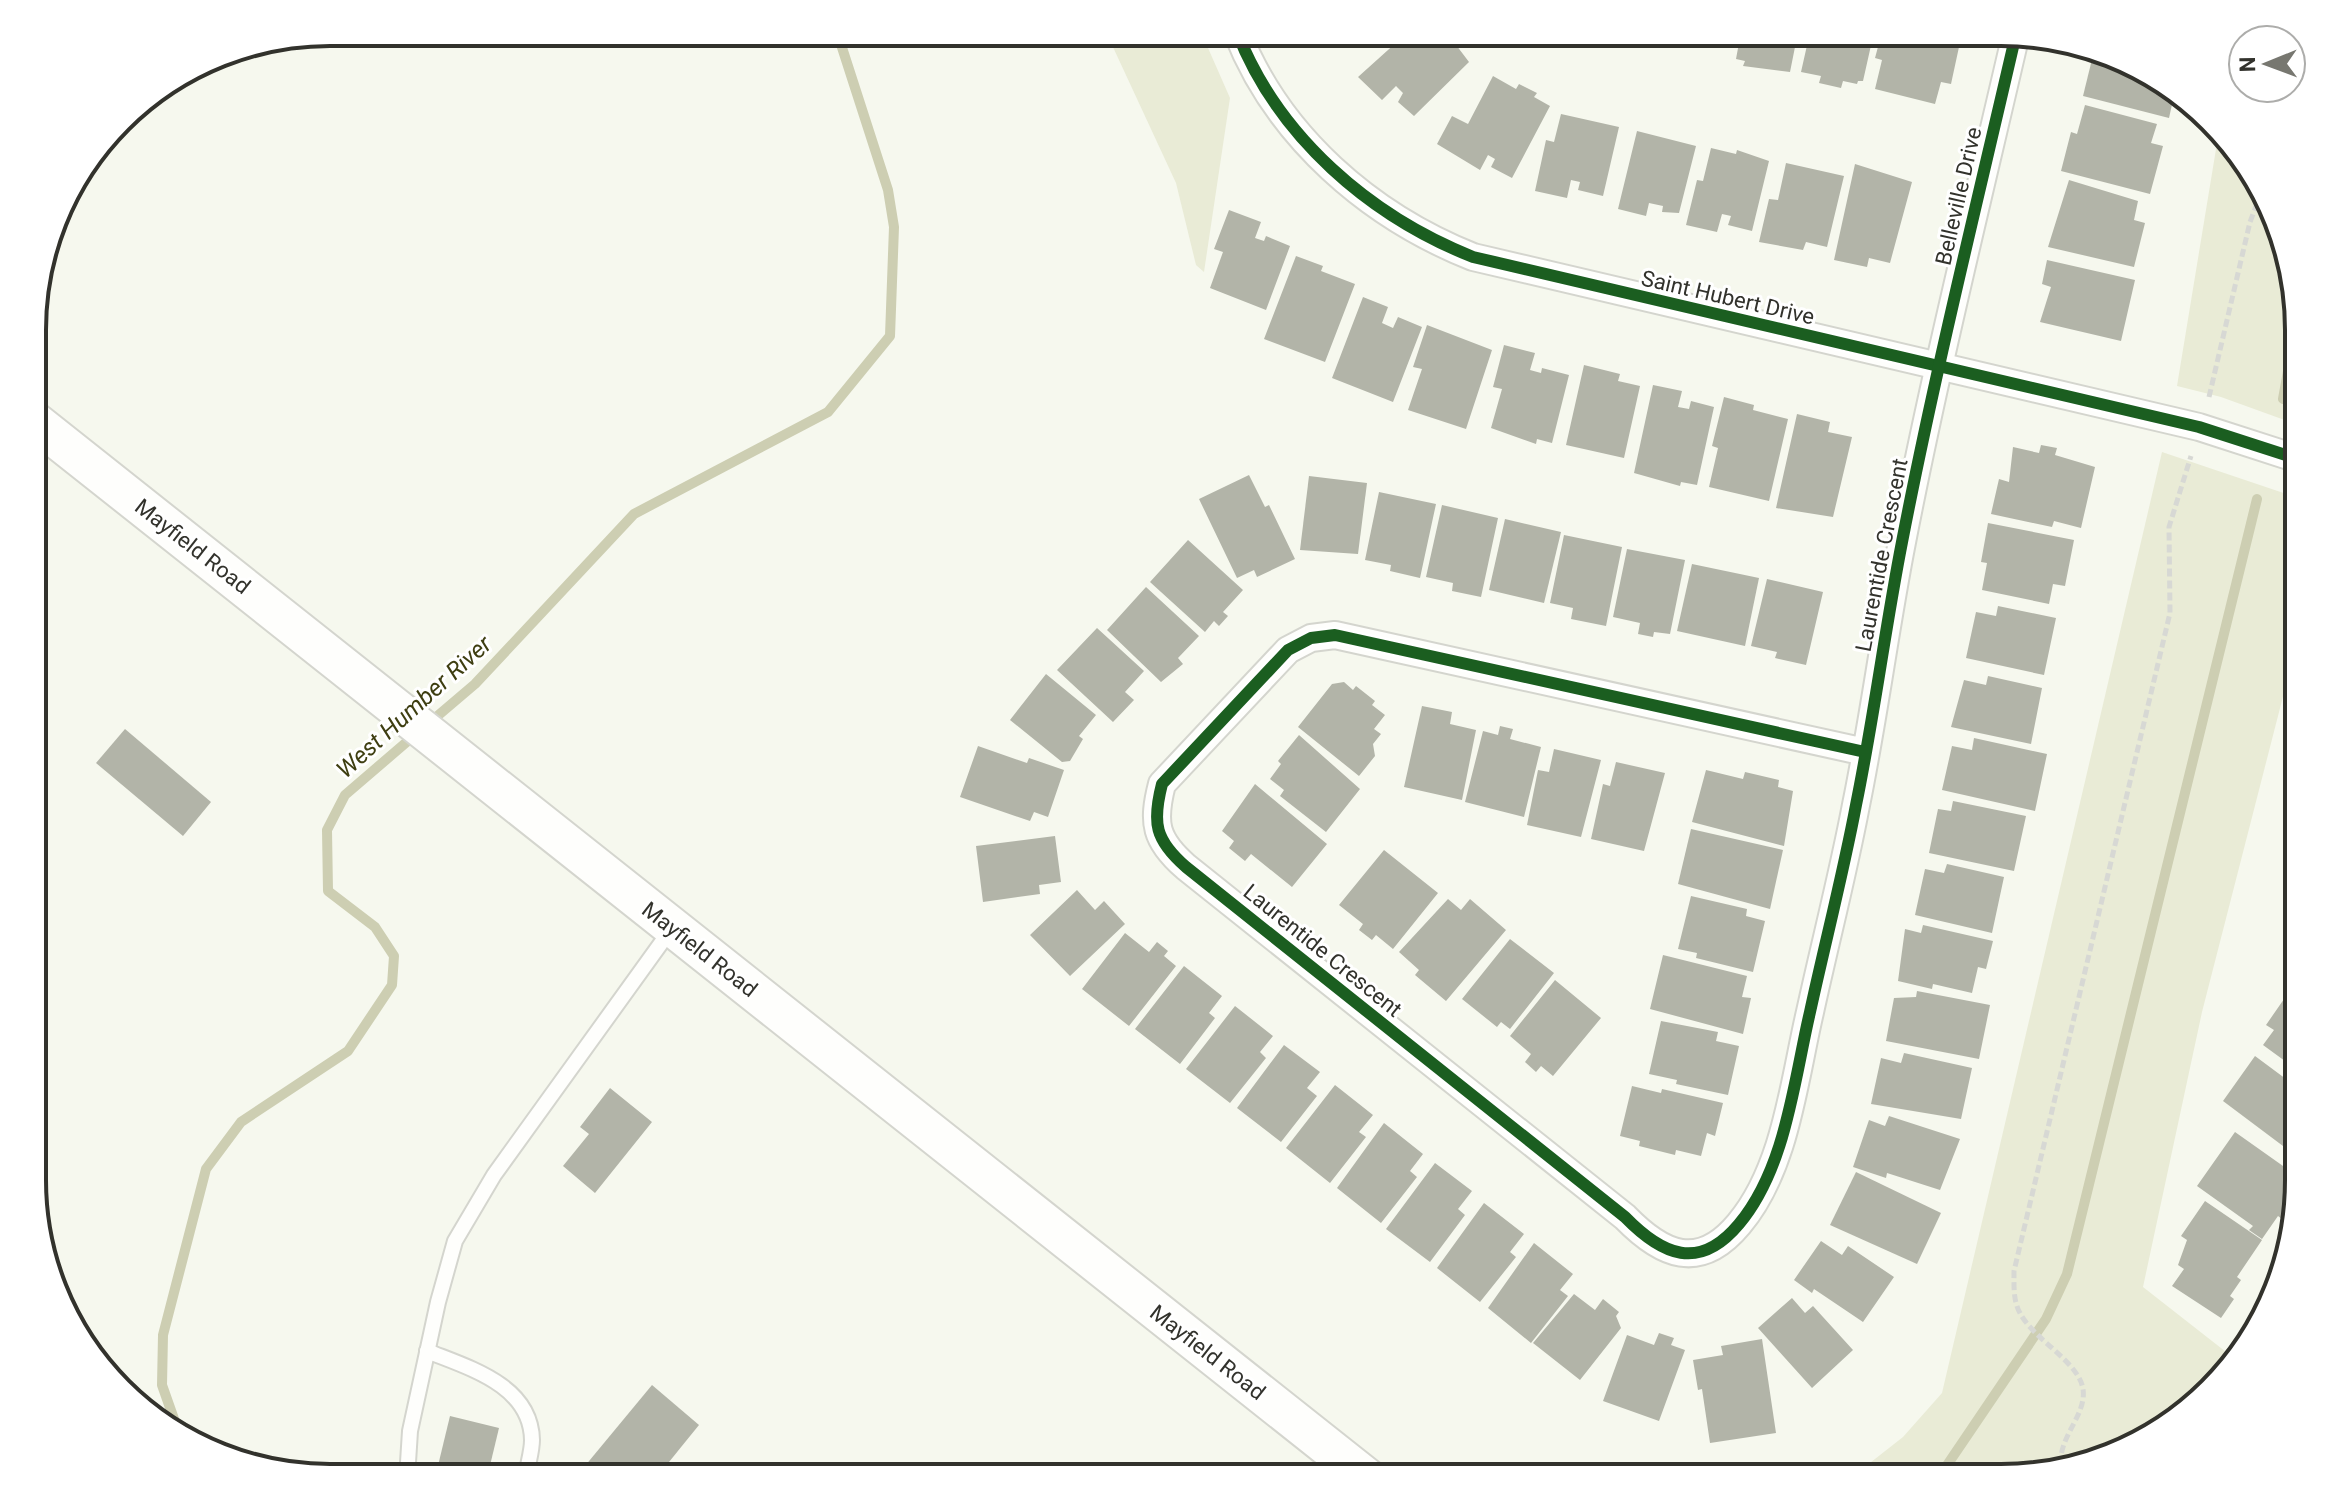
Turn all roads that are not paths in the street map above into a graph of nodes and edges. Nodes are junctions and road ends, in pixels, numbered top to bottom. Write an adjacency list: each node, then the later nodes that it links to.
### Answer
1 (1244, 46): 3 (street, Saint Hubert Drive)
2 (2013, 47): 3 (street, Belleville Drive)
3 (1939, 366): 5 (street, Saint Hubert Drive); 6 (street, Laurentide Crescent)
4 (46, 430): 7 (main road, Mayfield Road)
5 (2284, 454)
6 (1865, 752): 6 (street, Laurentide Crescent)
7 (672, 927): 8 (lane); 11 (main road, Mayfield Road)
8 (427, 1351): 9 (lane); 10 (lane)
9 (408, 1464)
10 (528, 1464)
11 (1349, 1464)

